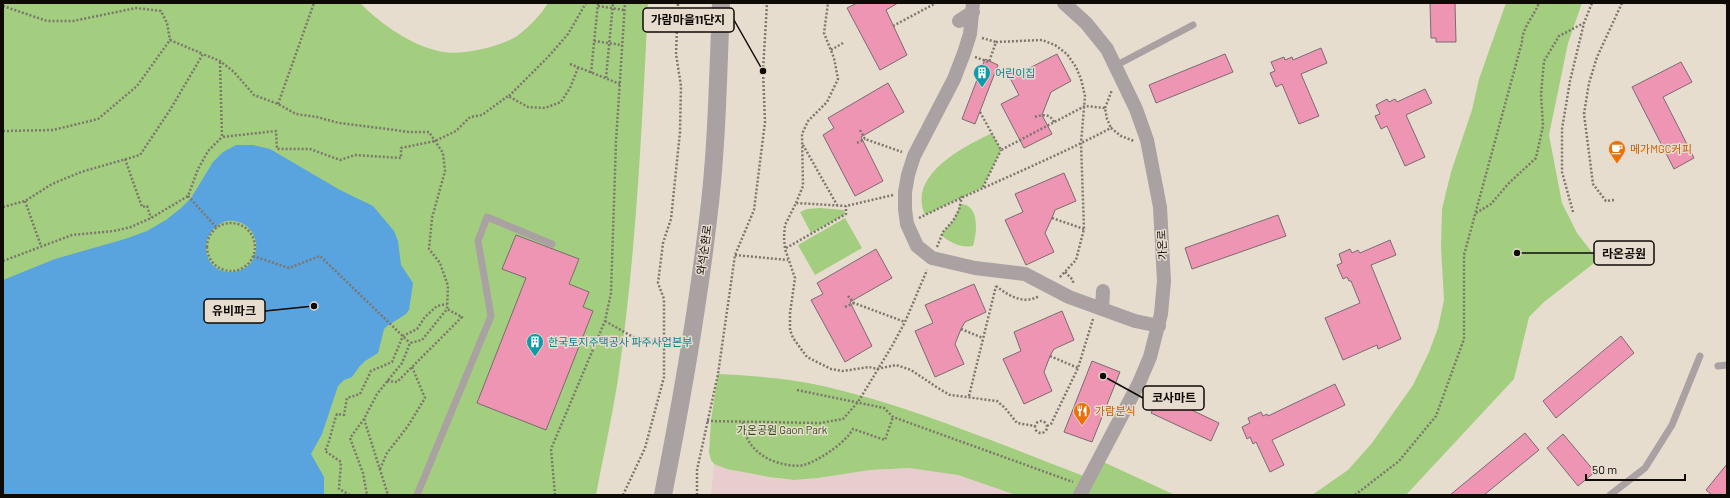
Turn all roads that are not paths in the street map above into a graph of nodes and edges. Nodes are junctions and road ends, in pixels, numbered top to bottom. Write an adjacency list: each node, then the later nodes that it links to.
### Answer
1 (721, 3): 16 (street, 와석순환로)
2 (1064, 3): 6 (street, 가온로)
3 (973, 8): 4 (street); 9 (street)
4 (959, 21)
5 (1193, 25): 6 (lane)
6 (1115, 66): 10 (street, 가온로)
7 (552, 244): 15 (lane)
8 (1103, 291): 9 (street)
9 (1100, 308): 10 (street)
10 (1159, 326): 14 (street, 가온로)
11 (1700, 356): 17 (lane)
12 (1727, 365): 13 (lane)
13 (1718, 366)
14 (1078, 489)
15 (417, 495)
16 (663, 495)
17 (1610, 495)

